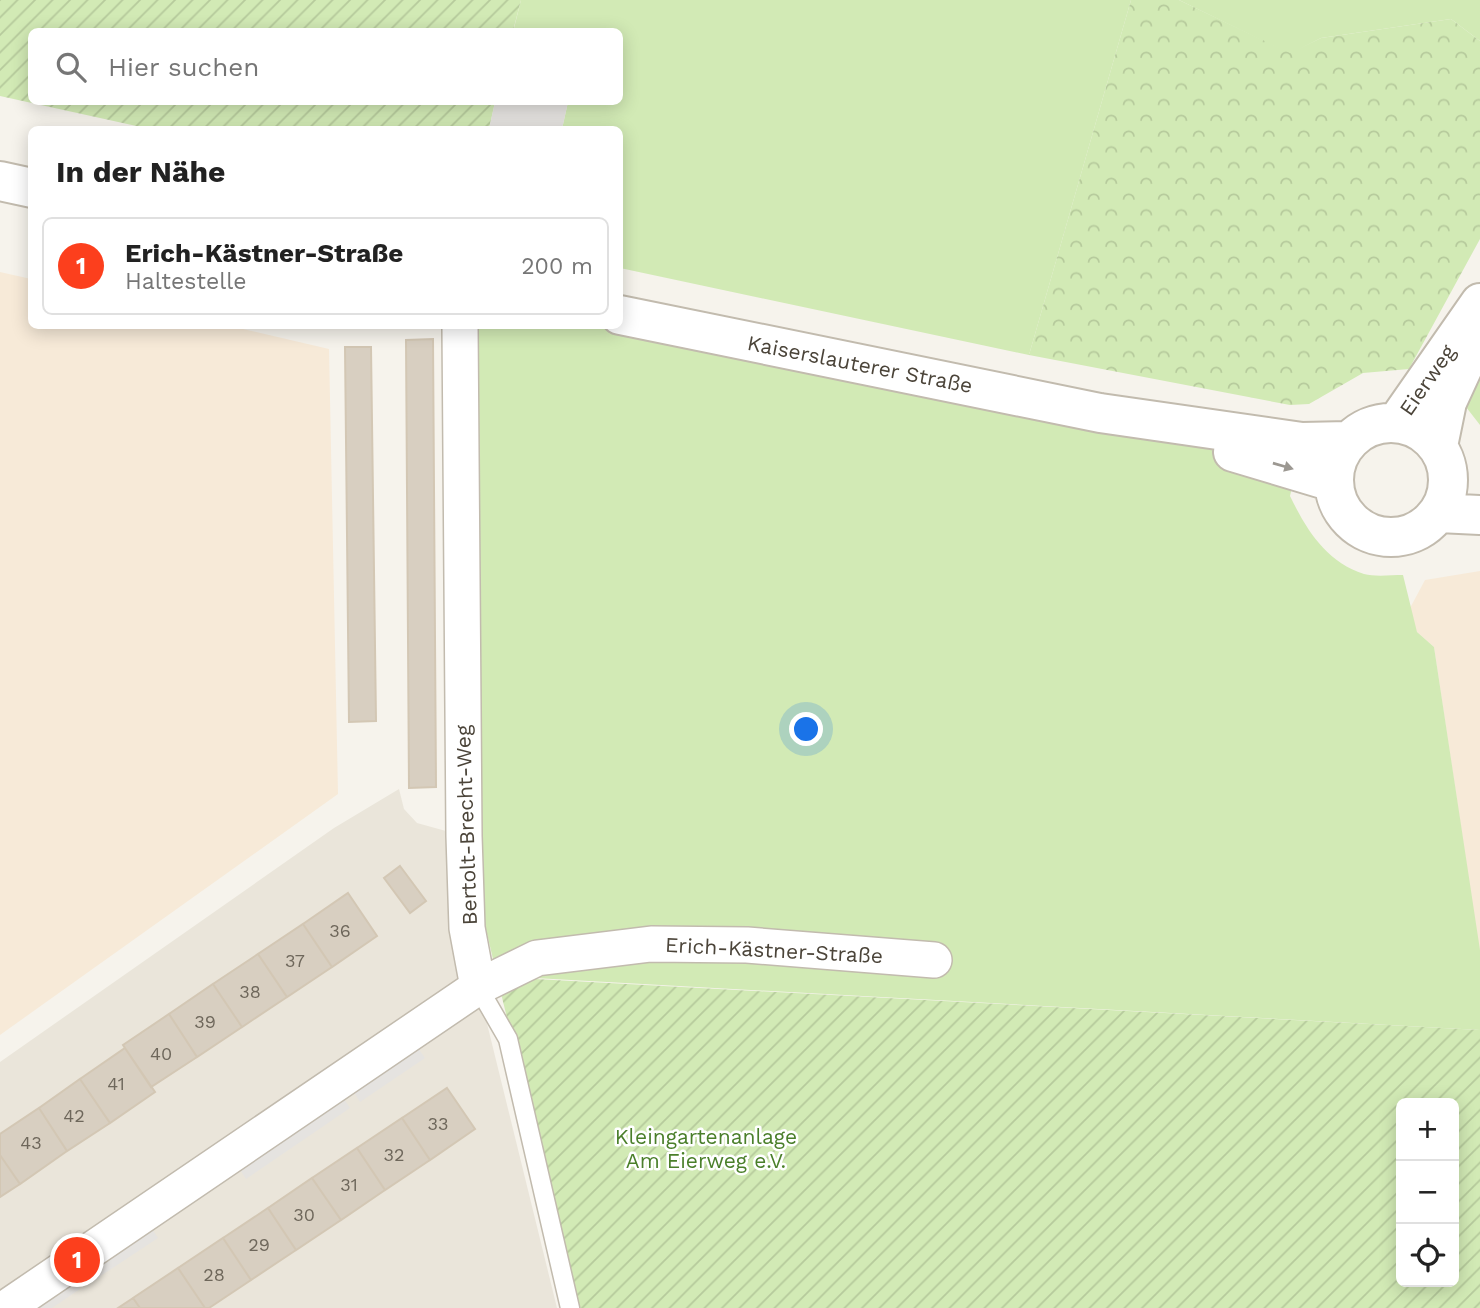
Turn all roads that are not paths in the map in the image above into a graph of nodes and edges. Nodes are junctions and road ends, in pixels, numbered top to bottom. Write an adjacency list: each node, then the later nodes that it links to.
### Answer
1 (0, 181): 2 (street)
2 (28, 187)
3 (1480, 303): 8 (street, Eierweg)
4 (623, 316): 7 (street, Kaiserslauterer Straße)
5 (460, 329): 15 (street, Bertolt-Brecht-Weg)
6 (1480, 331): 10 (street, Eierweg)
7 (1100, 413): 9 (street, Kaiserslauterer Straße); 11 (street, Kaiserslauterer Straße, one-way to 11)
8 (1397, 422): 9 (street); 10 (street)
9 (1348, 442): 11 (street)
10 (1455, 467): 12 (street)
11 (1333, 482): 12 (street)
12 (1439, 513): 13 (street)
13 (1480, 515)
14 (934, 960): 15 (street, Erich-Kästner-Straße)
15 (478, 987): 16 (street, Erich-Kästner-Straße); 17 (lane, Bertolt-Brecht-Weg)
16 (6, 1308)
17 (570, 1308)

